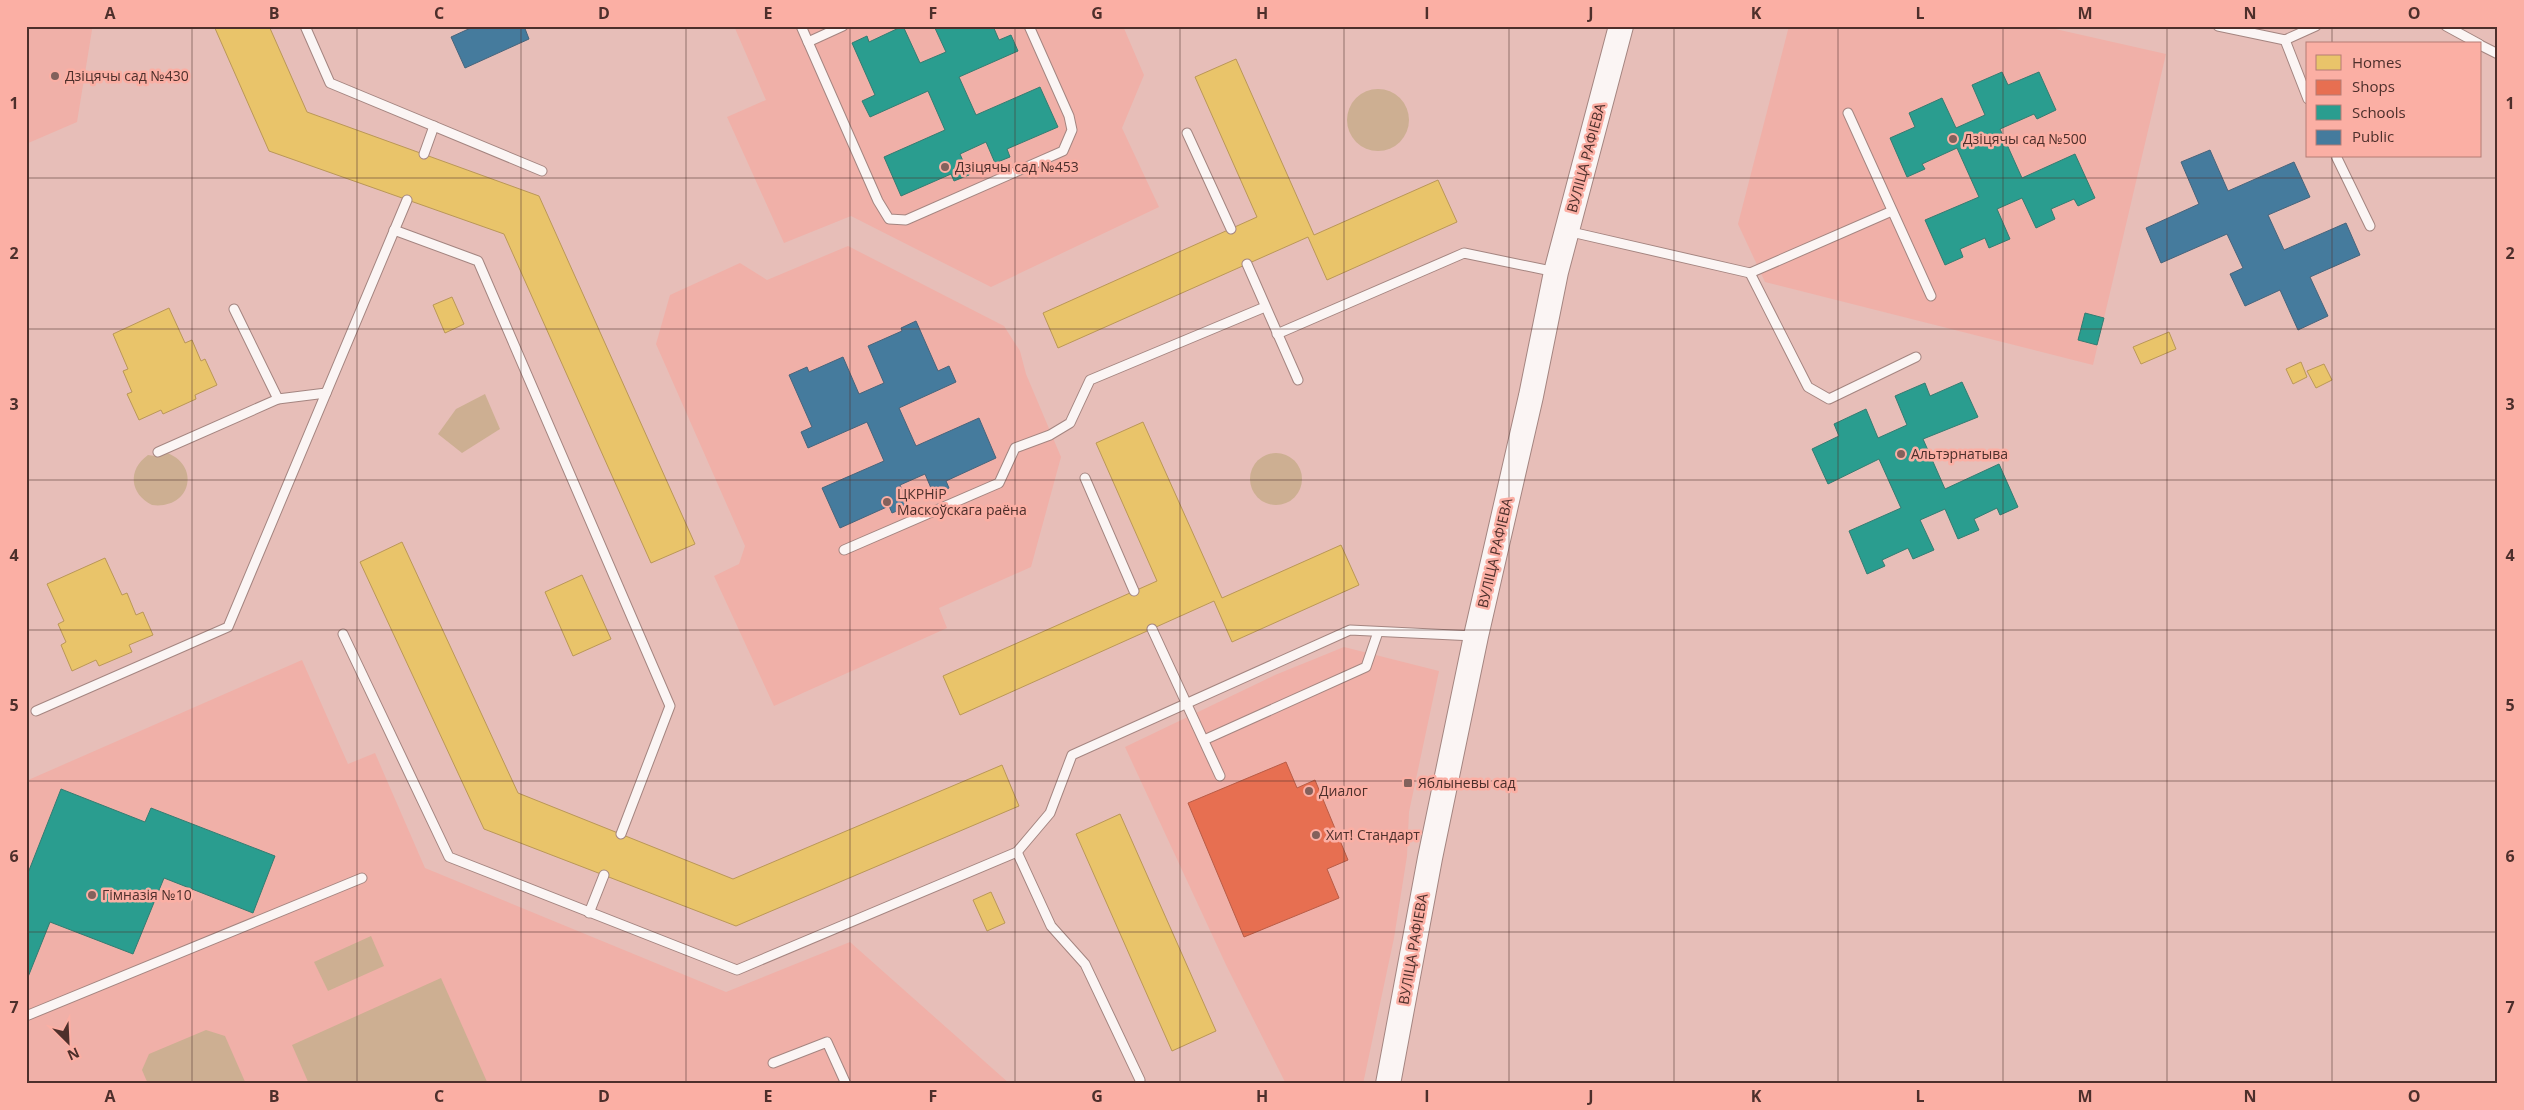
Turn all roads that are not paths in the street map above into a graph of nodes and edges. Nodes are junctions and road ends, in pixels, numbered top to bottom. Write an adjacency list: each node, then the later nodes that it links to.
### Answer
1 (305, 26): 16 (lane)
2 (801, 26): 10 (lane)
3 (843, 26): 10 (lane)
4 (1029, 26): 10 (lane)
5 (1621, 26): 26 (main road, ВУЛІЦА РАФІЕВА)
6 (2218, 26): 9 (lane)
7 (2316, 26): 9 (lane)
8 (2446, 26): 11 (lane)
9 (2285, 40): 14 (lane)
10 (808, 42)
11 (2476, 42)
12 (2482, 45): 13 (lane)
13 (2498, 54)
14 (2306, 94)
15 (1848, 113): 22 (lane)
16 (434, 126): 18 (lane); 20 (lane)
17 (1187, 133): 24 (lane)
18 (424, 154)
19 (2337, 158): 23 (lane)
20 (542, 170)
21 (407, 200): 25 (lane)
22 (1892, 212): 29 (lane); 30 (lane)
23 (2370, 226)
24 (1231, 229)
25 (394, 230): 36 (lane); 50 (lane)
26 (1567, 230): 28 (main road, ВУЛІЦА РАФІЕВА); 29 (lane)
27 (1247, 264): 31 (lane)
28 (1556, 272): 33 (lane); 45 (main road, ВУЛІЦА РАФІЕВА)
29 (1750, 273): 34 (lane)
30 (1931, 296)
31 (1265, 307): 33 (lane); 40 (lane)
32 (234, 310): 37 (lane)
33 (1277, 334): 35 (lane)
34 (1916, 357)
35 (1298, 380)
36 (326, 394): 37 (lane); 47 (lane)
37 (278, 399): 38 (lane)
38 (158, 452)
39 (1085, 478): 41 (lane)
40 (844, 550)
41 (1134, 591)
42 (1152, 629): 46 (lane)
43 (1378, 632): 45 (lane); 46 (lane); 48 (lane)
44 (343, 634): 54 (lane)
45 (1476, 636): 59 (main road, ВУЛІЦА РАФІЕВА)
46 (1187, 703): 48 (lane); 51 (lane)
47 (36, 711)
48 (1204, 740): 49 (lane)
49 (1220, 776)
50 (622, 834)
51 (1017, 852): 54 (lane); 57 (lane)
52 (604, 875): 54 (lane)
53 (362, 878): 55 (lane)
54 (589, 913)
55 (26, 1016)
56 (773, 1063): 58 (lane)
57 (1140, 1080)
58 (846, 1084)
59 (1388, 1084)

